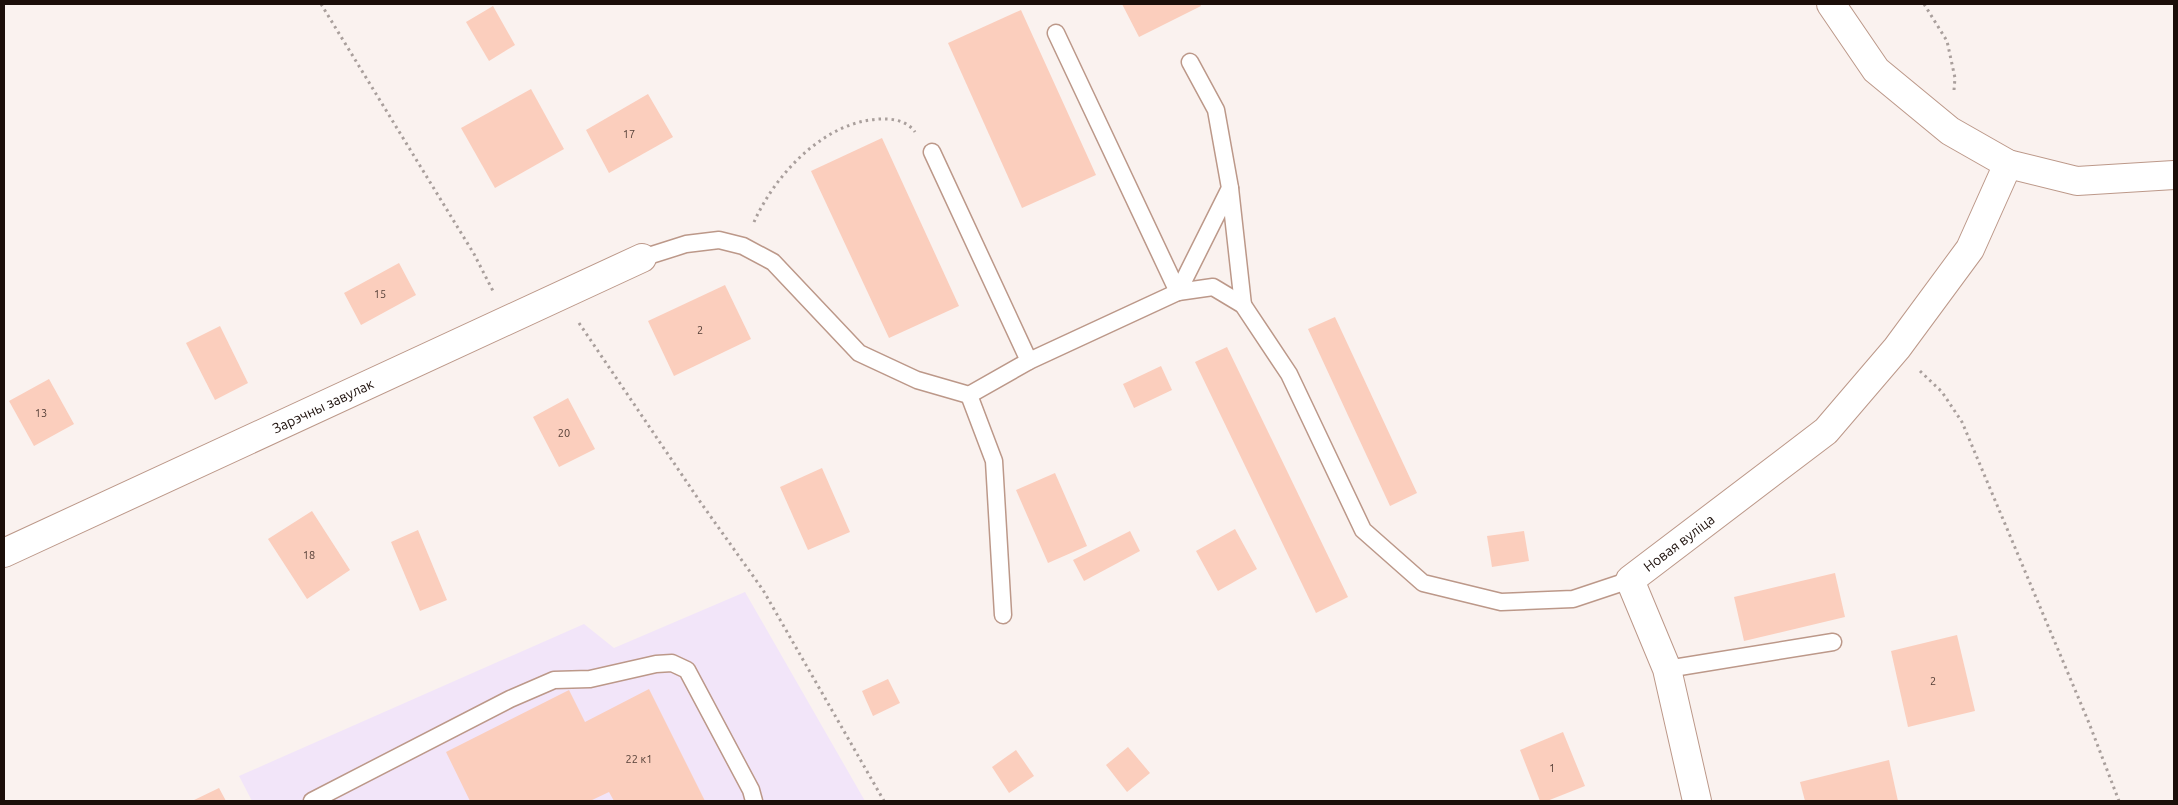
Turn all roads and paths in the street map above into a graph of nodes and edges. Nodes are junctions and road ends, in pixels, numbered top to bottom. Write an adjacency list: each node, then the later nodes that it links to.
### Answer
1 (321, 4): 16 (path)
2 (1831, 4): 6 (street)
3 (1924, 4): 6 (path)
4 (1056, 33): 13 (lane)
5 (1190, 62): 10 (lane)
6 (1950, 131): 8 (street)
7 (932, 152): 11 (path); 18 (lane)
8 (2008, 164): 9 (street); 17 (street, Новая вуліца)
9 (2174, 175)
10 (1230, 188): 13 (lane); 15 (lane)
11 (743, 246): 12 (lane); 19 (lane)
12 (642, 258): 14 (street, Зарэчны завулак)
13 (1178, 292): 15 (lane); 18 (lane)
14 (560, 295): 16 (street, Зарэчны завулак); 27 (path)
15 (1243, 305): 21 (lane)
16 (509, 320): 20 (street, Зарэчны завулак)
17 (1898, 348): 21 (street, Новая вуліца); 29 (path)
18 (1029, 361): 19 (lane)
19 (969, 395): 22 (lane)
20 (4, 553)
21 (1630, 580): 24 (street, Новая вуліца)
22 (1003, 615)
23 (1833, 642): 24 (lane)
24 (1667, 669): 28 (street, Новая вуліца)
25 (312, 801): 26 (lane)
26 (754, 801)
27 (884, 801)
28 (1697, 801)
29 (2119, 801)

